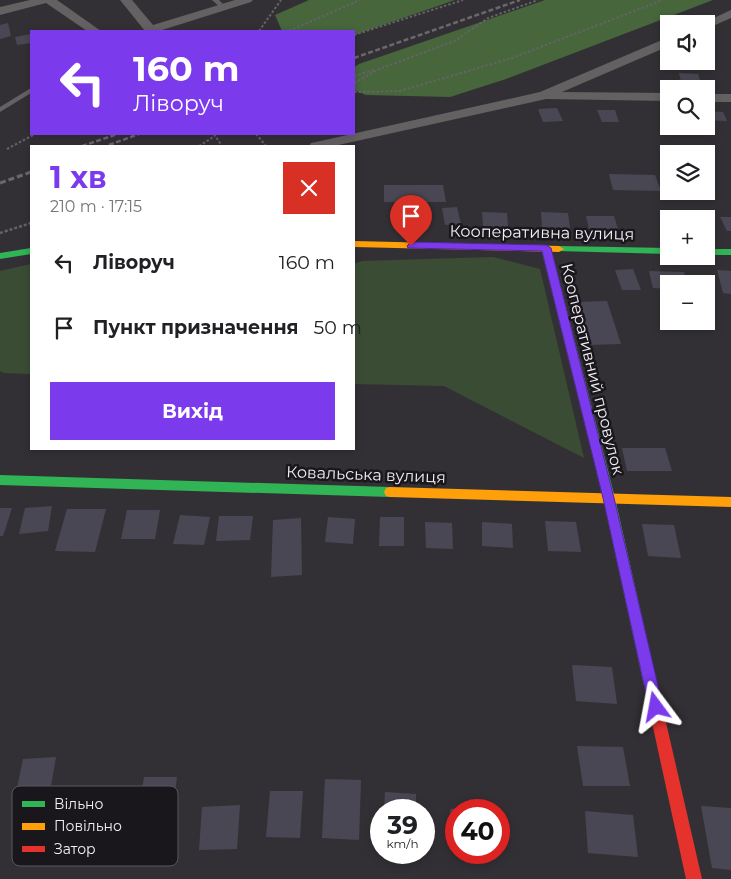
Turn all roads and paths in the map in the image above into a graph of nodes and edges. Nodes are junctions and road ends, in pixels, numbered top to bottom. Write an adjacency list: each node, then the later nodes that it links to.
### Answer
1 (44, 0): 11 (street)
2 (49, 0): 14 (street)
3 (247, 0): 10 (street)
4 (281, 0): 16 (path)
5 (360, 0): 17 (path)
6 (462, 0): 18 (path)
7 (538, 0): 20 (path)
8 (663, 0): 24 (path)
9 (129, 1): 15 (street)
10 (220, 4): 15 (street)
11 (0, 11)
12 (731, 14): 13 (street)
13 (715, 21)
14 (94, 30)
15 (149, 30)
16 (260, 30)
17 (292, 30)
18 (355, 35)
19 (660, 45): 25 (street)
20 (380, 69): 21 (path); 22 (path)
21 (355, 76)
22 (355, 82)
23 (30, 91): 29 (lane)
24 (355, 92)
25 (544, 96): 26 (street); 33 (street)
26 (660, 97)
27 (715, 98): 28 (street)
28 (731, 98)
29 (0, 110)
30 (33, 135): 34 (path)
31 (215, 135): 32 (path)
32 (200, 145)
33 (321, 145)
34 (8, 149)
35 (30, 223): 36 (path)
36 (0, 233)
37 (355, 244): 38 (street, Кооперативна вулиця)
38 (546, 248): 40 (street, Кооперативна вулиця); 45 (street, Кооперативний провулок)
39 (30, 251): 43 (street)
40 (660, 251)
41 (715, 252): 42 (street)
42 (731, 252)
43 (0, 256)
44 (0, 480): 45 (street, Ковальська вулиця)
45 (608, 498): 46 (street, Ковальська вулиця); 47 (street, Кооперативний провулок)
46 (731, 502)
47 (694, 879)

